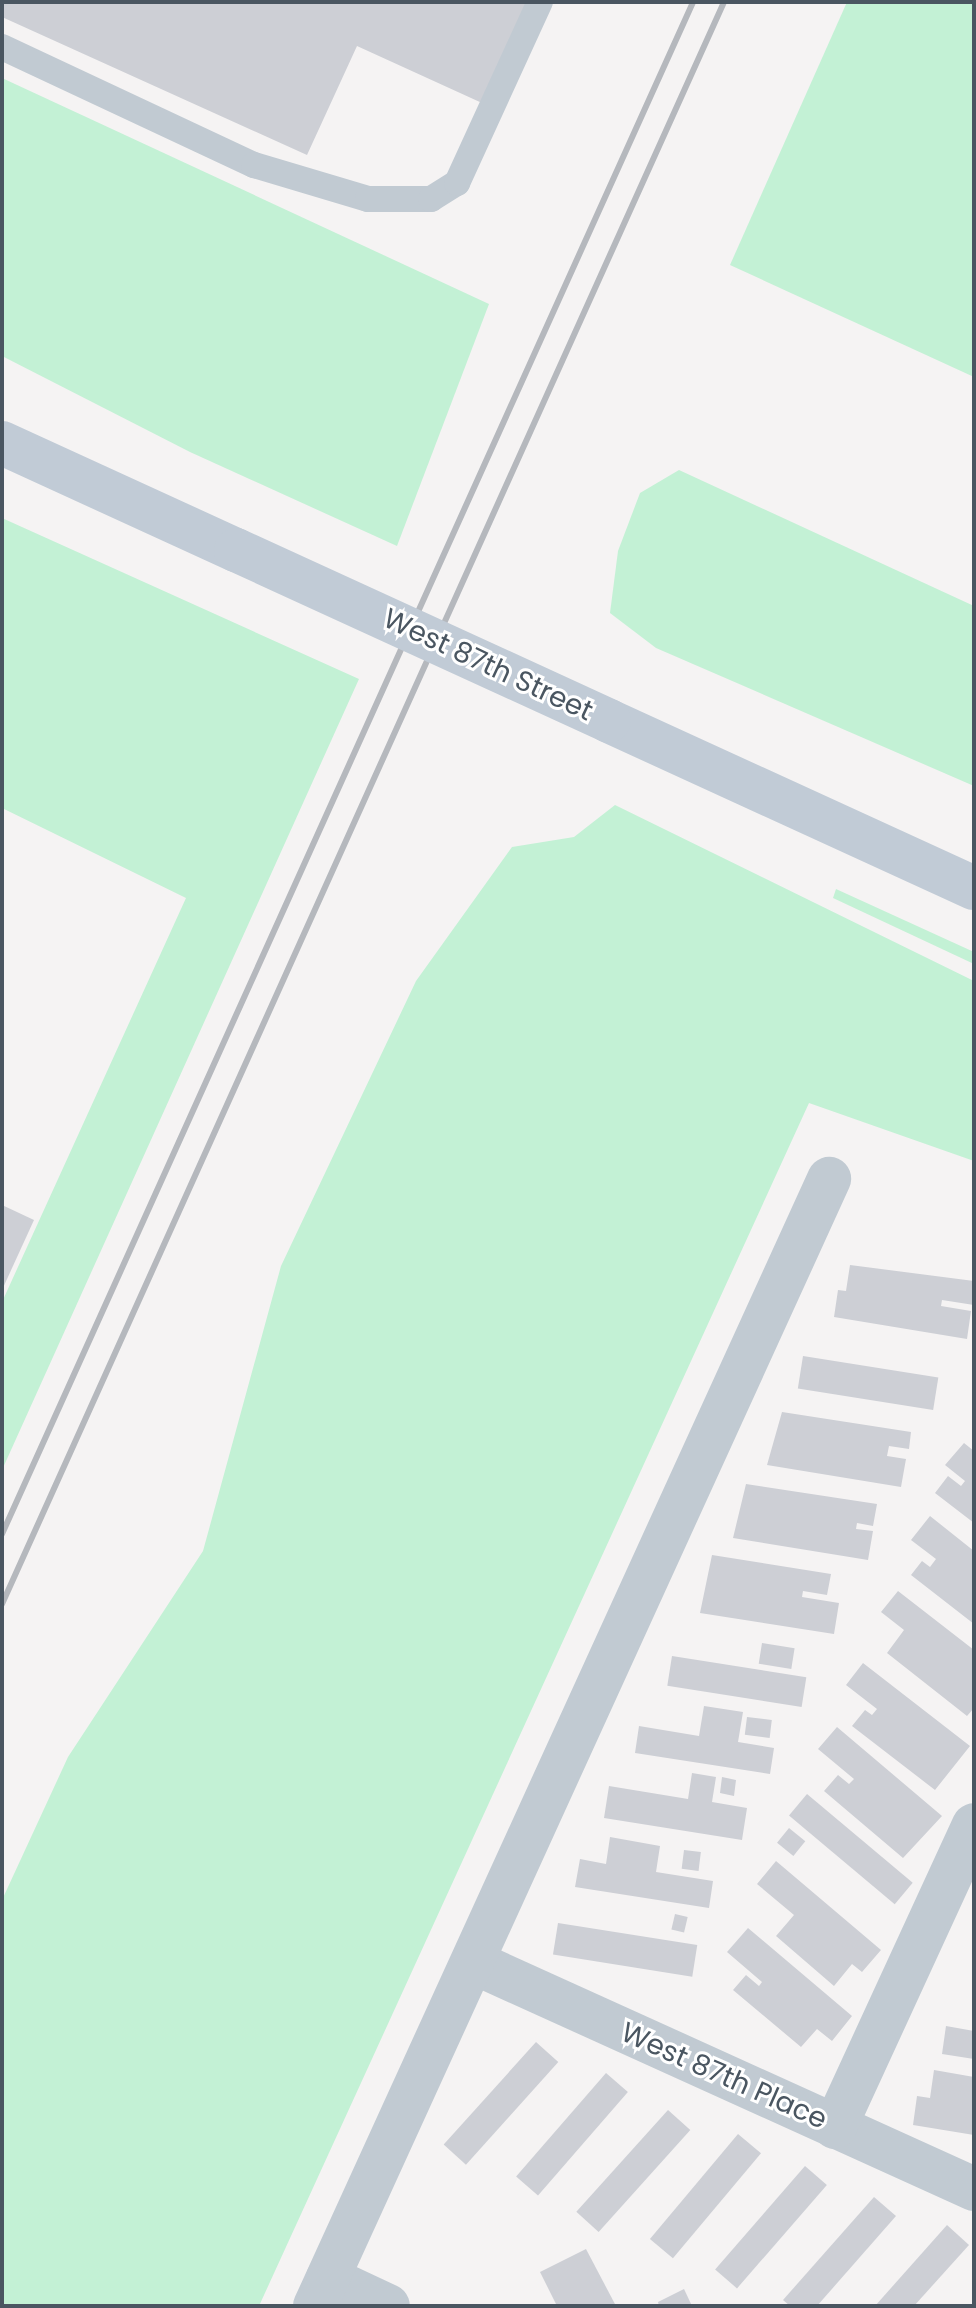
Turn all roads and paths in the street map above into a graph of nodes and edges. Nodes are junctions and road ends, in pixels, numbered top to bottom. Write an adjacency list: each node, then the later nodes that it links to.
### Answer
1 (540, 2): 2 (lane)
2 (2, 47)
3 (2, 443): 4 (main road, West 87th Street, bridge)
4 (974, 888)
5 (829, 1179): 7 (street)
6 (974, 1825): 8 (street)
7 (473, 1962): 8 (street, West 87th Place); 10 (street)
8 (835, 2127): 9 (street, West 87th Place)
9 (974, 2189)
10 (322, 2292): 11 (street)
11 (388, 2306)

